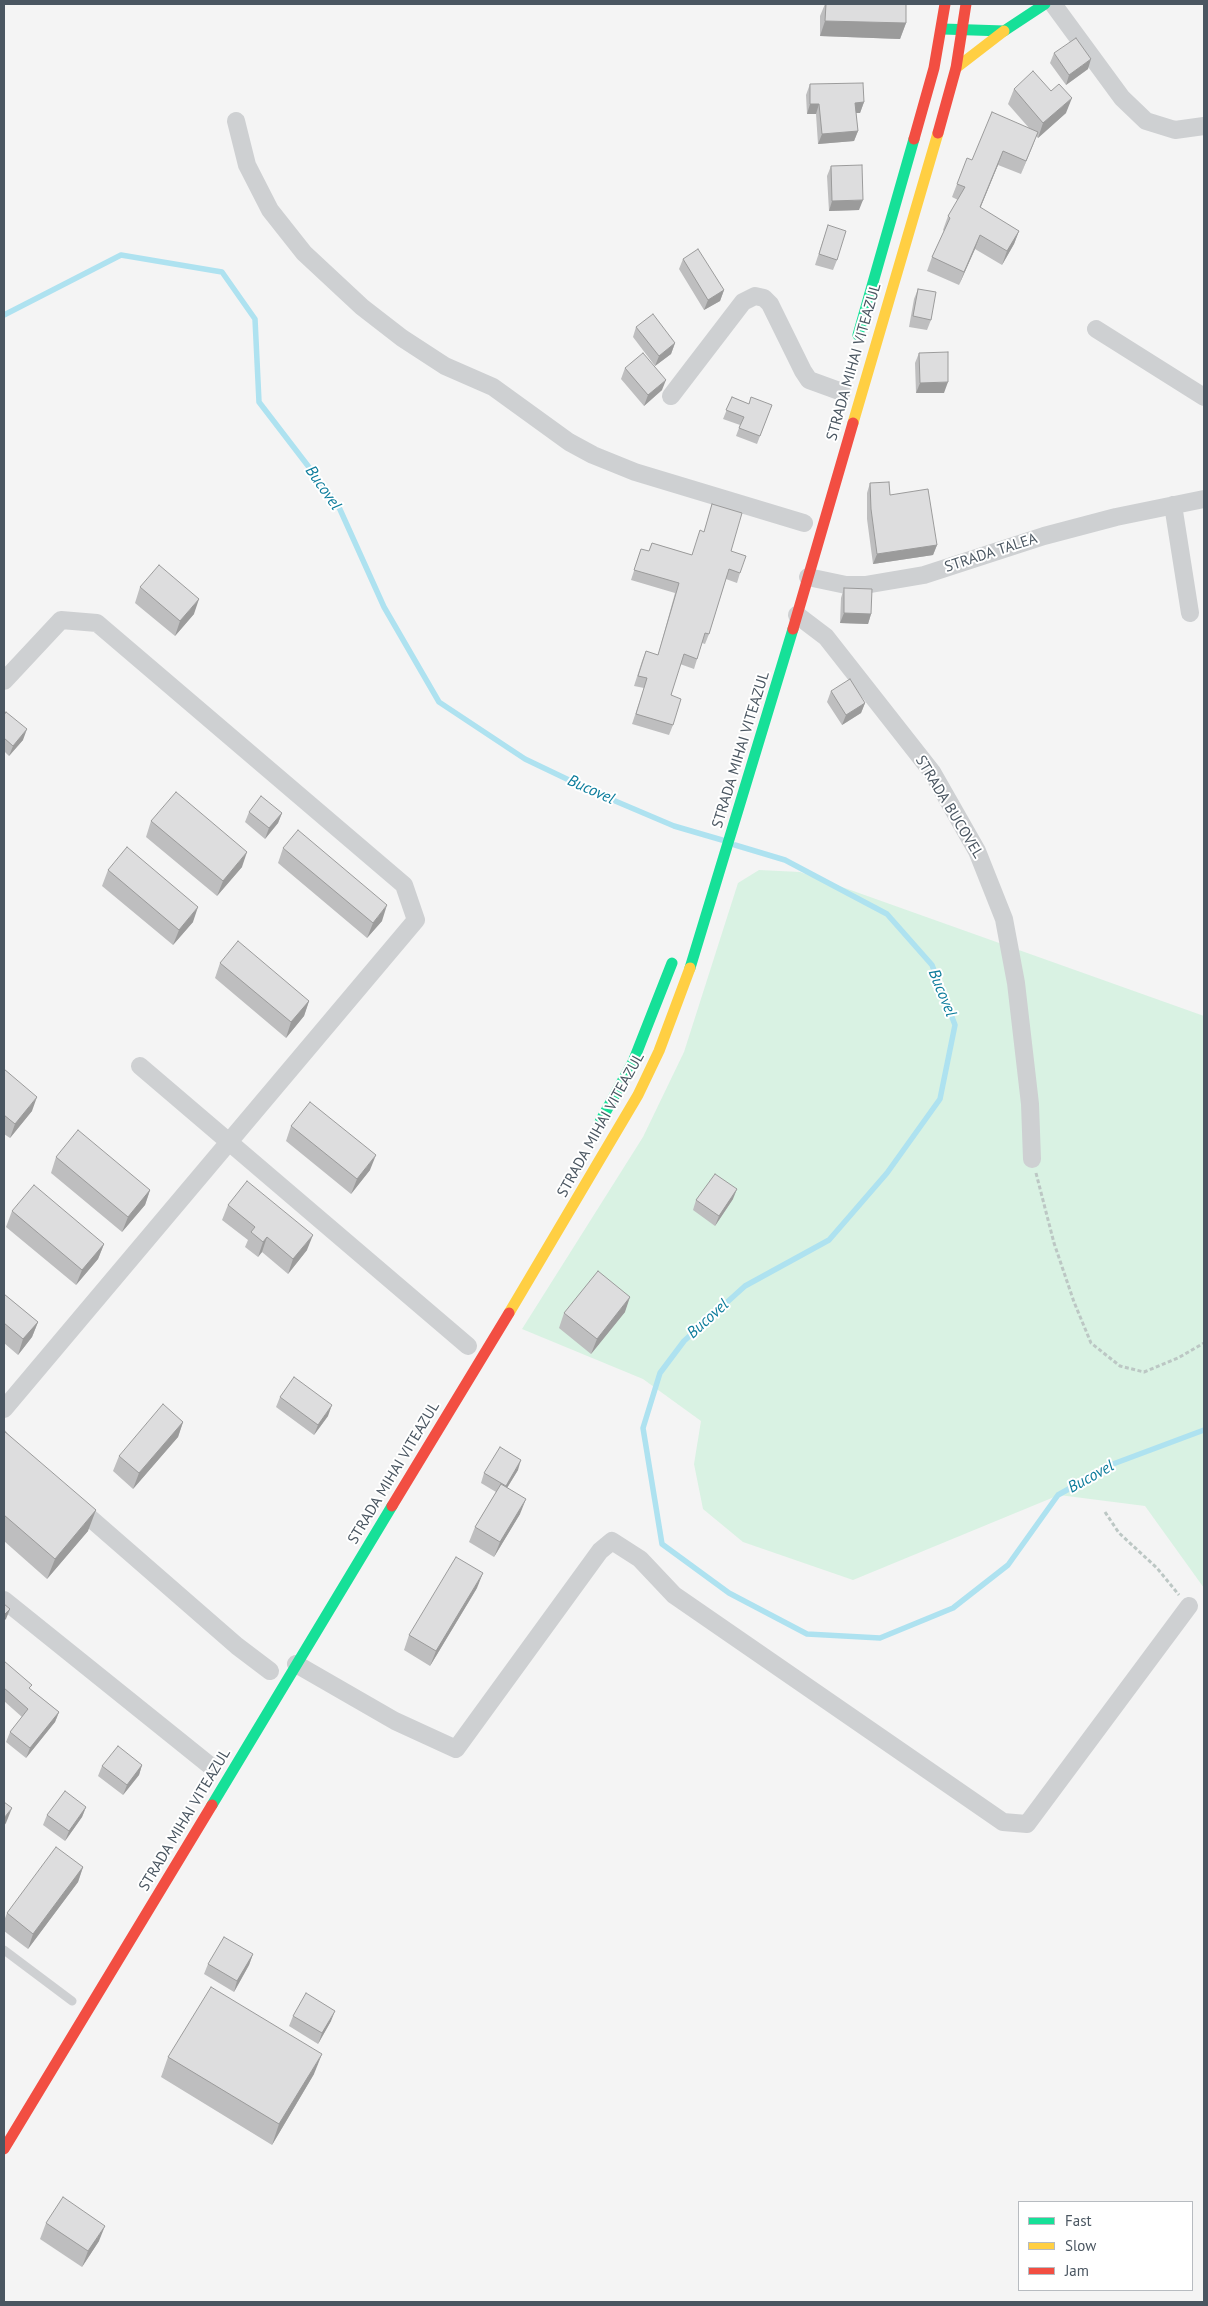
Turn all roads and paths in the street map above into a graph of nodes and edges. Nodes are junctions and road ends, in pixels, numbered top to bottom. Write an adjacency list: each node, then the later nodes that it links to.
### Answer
1 (944, 4): 5 (main road, STRADA MIHAI VITEAZUL)
2 (966, 4): 6 (main road, STRADA MIHAI VITEAZUL)
3 (1045, 4): 7 (main road)
4 (1053, 4): 10 (street)
5 (941, 29): 6 (main road); 12 (main road, STRADA MIHAI VITEAZUL)
6 (963, 30): 7 (main road); 8 (main road, STRADA MIHAI VITEAZUL)
7 (1004, 31): 8 (main road)
8 (956, 68): 19 (main road, STRADA MIHAI VITEAZUL)
9 (236, 121): 18 (street)
10 (1204, 126)
11 (1096, 329): 15 (street)
12 (855, 345)
13 (842, 392): 14 (street)
14 (671, 396)
15 (1204, 397)
16 (1204, 499): 17 (street, STRADA TALEA)
17 (1173, 505): 19 (street, STRADA TALEA); 20 (street)
18 (804, 524)
19 (808, 577): 21 (main road, STRADA MIHAI VITEAZUL)
20 (1190, 613)
21 (797, 615): 27 (street, STRADA BUCOVEL); 35 (main road, STRADA MIHAI VITEAZUL)
22 (4, 681): 26 (street)
23 (674, 955): 25 (main road, STRADA MIHAI VITEAZUL)
24 (140, 1066): 26 (street)
25 (594, 1133)
26 (228, 1142): 29 (street); 30 (street)
27 (1032, 1159): 28 (path)
28 (1204, 1343)
29 (468, 1346)
30 (4, 1409)
31 (64, 1495): 36 (street)
32 (1105, 1512): 34 (path)
33 (4, 1600): 37 (street)
34 (1189, 1606): 35 (street)
35 (296, 1664): 40 (main road, STRADA MIHAI VITEAZUL)
36 (270, 1671)
37 (213, 1769)
38 (4, 1950): 39 (lane)
39 (72, 2001)
40 (4, 2148)

